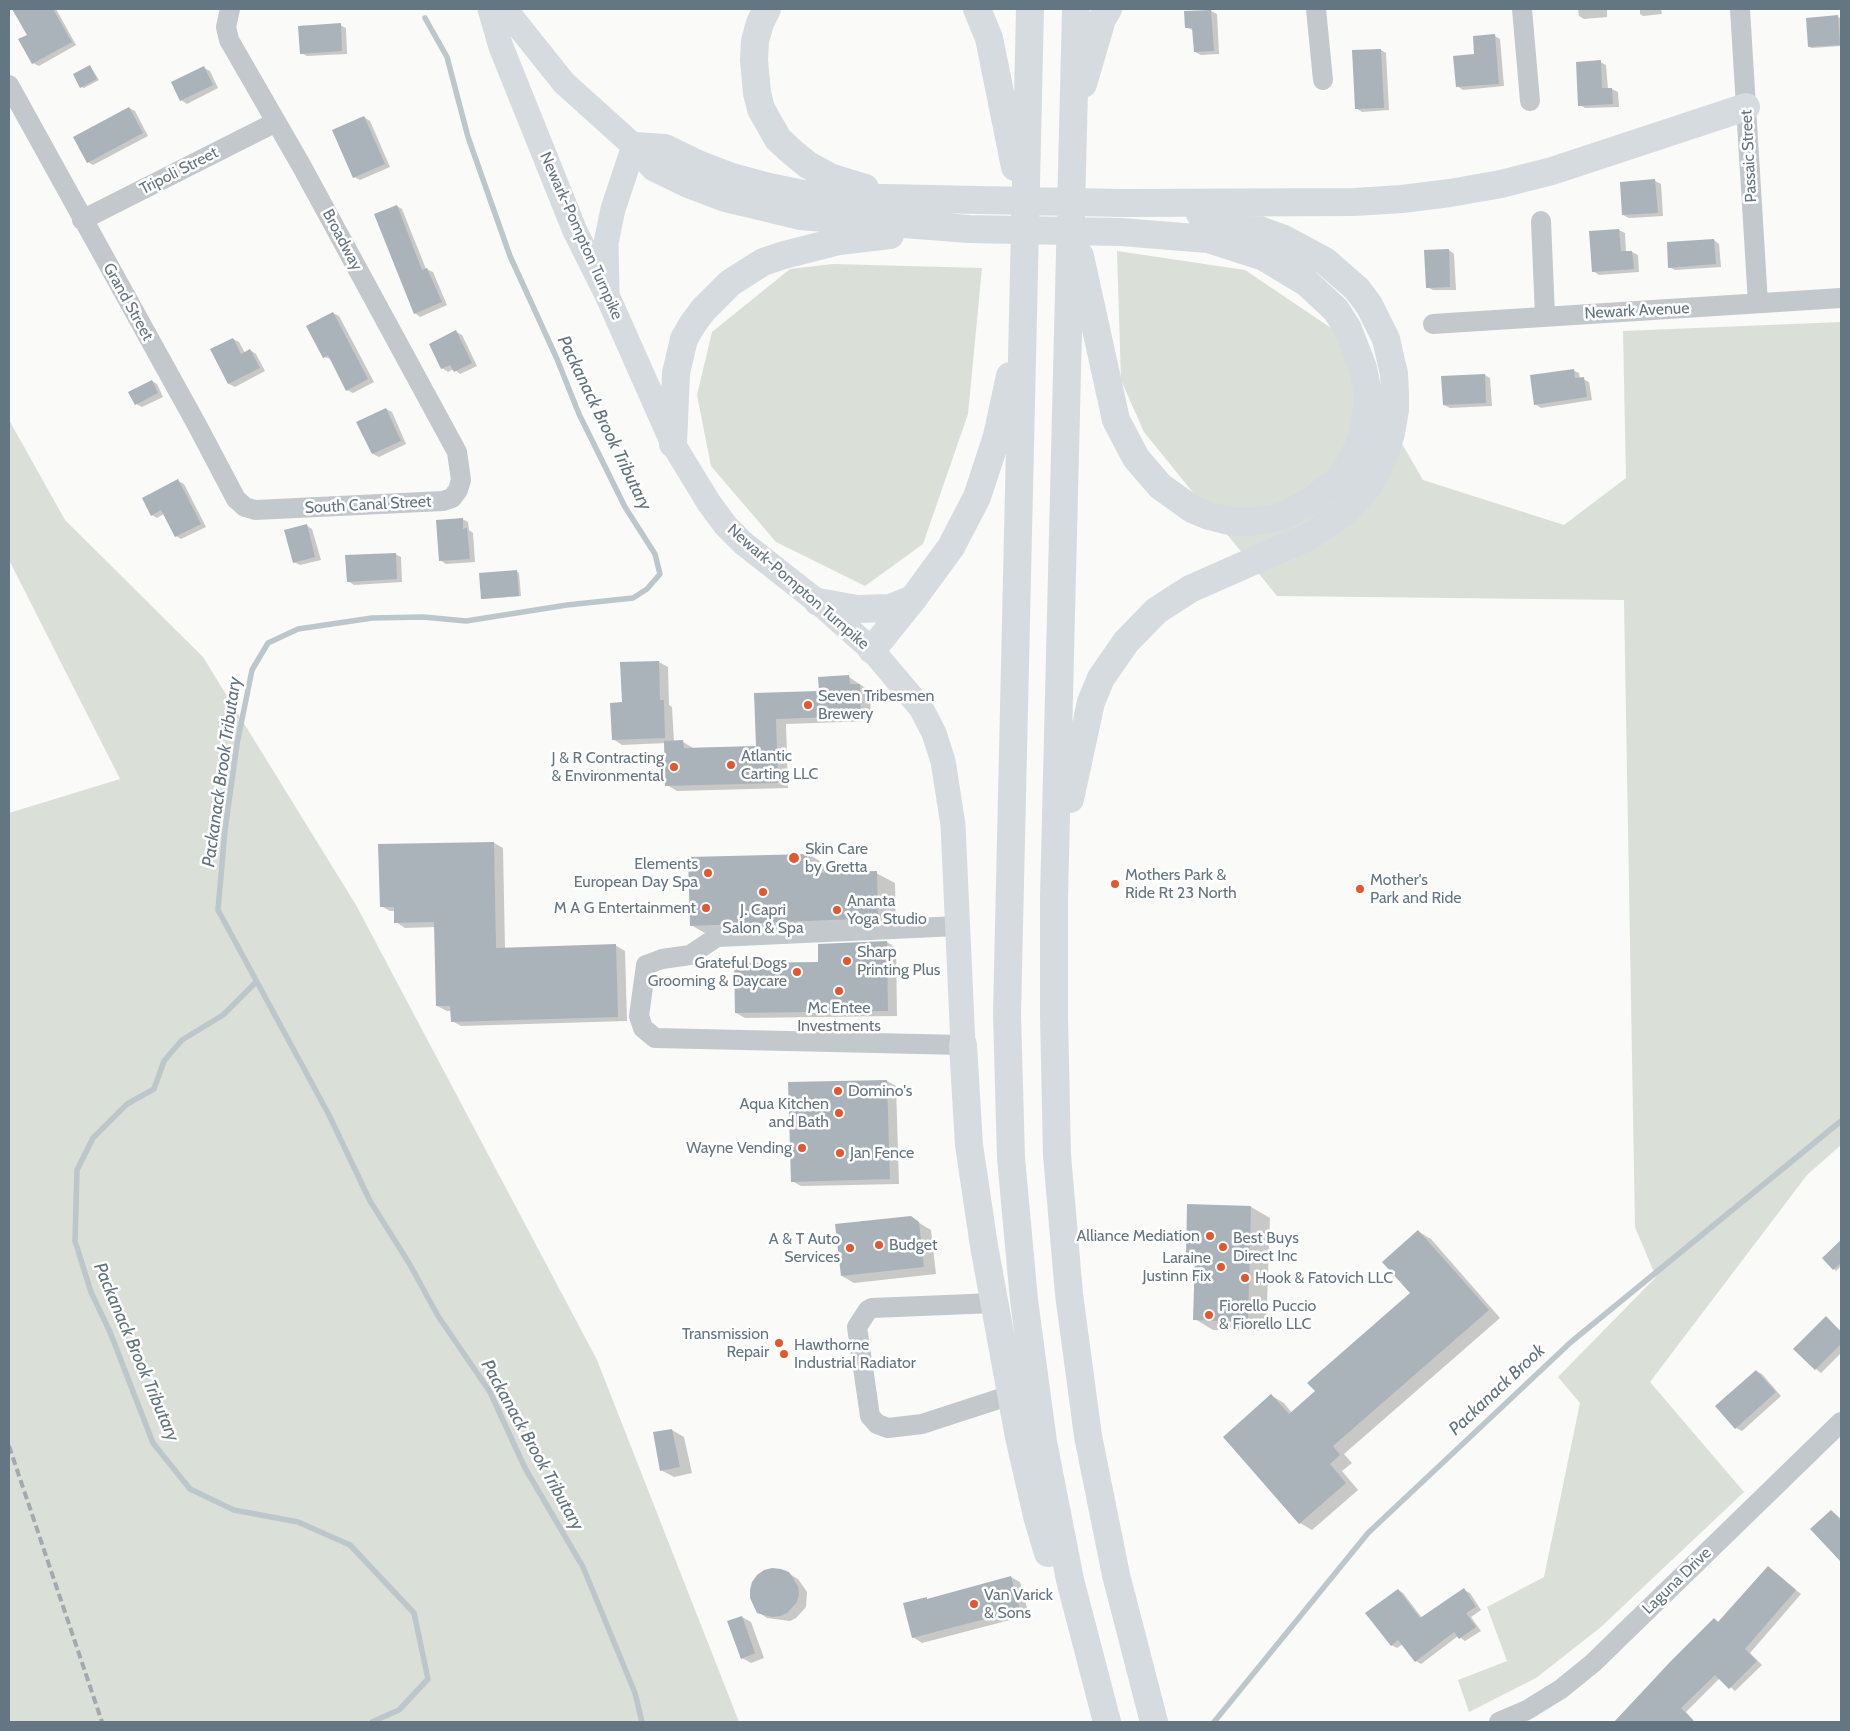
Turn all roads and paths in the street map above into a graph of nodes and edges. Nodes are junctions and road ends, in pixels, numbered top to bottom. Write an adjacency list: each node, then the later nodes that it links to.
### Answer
1 (230, 9): 17 (street, Broadway)
2 (490, 9): 26 (main road, Newark-Pompton Turnpike)
3 (505, 9): 18 (main road)
4 (768, 9): 19 (highway)
5 (977, 9): 21 (highway)
6 (1030, 9): 21 (highway)
7 (1076, 9): 16 (highway)
8 (1108, 9): 16 (highway)
9 (1316, 9): 12 (street)
10 (1522, 9): 14 (street)
11 (1740, 9): 15 (street, Passaic Street)
12 (1322, 80)
13 (9, 85): 23 (street, Grand Street)
14 (1530, 101)
15 (1746, 107): 20 (highway); 28 (street, Passaic Street)
16 (1074, 117): 22 (highway)
17 (276, 122): 23 (street, Tripoli Street); 33 (street, Broadway)
18 (634, 146): 19 (highway); 25 (highway); 26 (main road)
19 (969, 200): 20 (highway)
20 (1123, 203): 38 (highway)
21 (1025, 218): 29 (highway)
22 (1071, 218): 25 (highway); 38 (highway)
23 (82, 220): 34 (street, Grand Street)
24 (1541, 221): 30 (street)
25 (969, 229): 32 (highway)
26 (607, 295): 32 (main road, Newark-Pompton Turnpike)
27 (1841, 298): 28 (street, Newark Avenue)
28 (1758, 304): 30 (street, Newark Avenue)
29 (1023, 314): 35 (highway); 44 (highway)
30 (1545, 316): 31 (street, Newark Avenue)
31 (1432, 324)
32 (673, 444): 36 (main road, Newark-Pompton Turnpike)
33 (460, 472): 34 (street, South Canal Street)
34 (255, 510)
35 (914, 599): 36 (highway); 37 (highway)
36 (818, 602): 37 (main road, Newark-Pompton Turnpike)
37 (872, 650): 39 (main road, Newark-Pompton Turnpike)
38 (1056, 871): 46 (highway)
39 (958, 926): 40 (main road, Newark-Pompton Turnpike); 40 (street)
40 (963, 1045): 41 (highway)
41 (994, 1303): 42 (highway); 42 (street)
42 (1011, 1395): 44 (highway)
43 (1838, 1432): 47 (street, Laguna Drive)
44 (1087, 1651): 45 (highway)
45 (1107, 1722)
46 (1154, 1722)
47 (1499, 1722)

